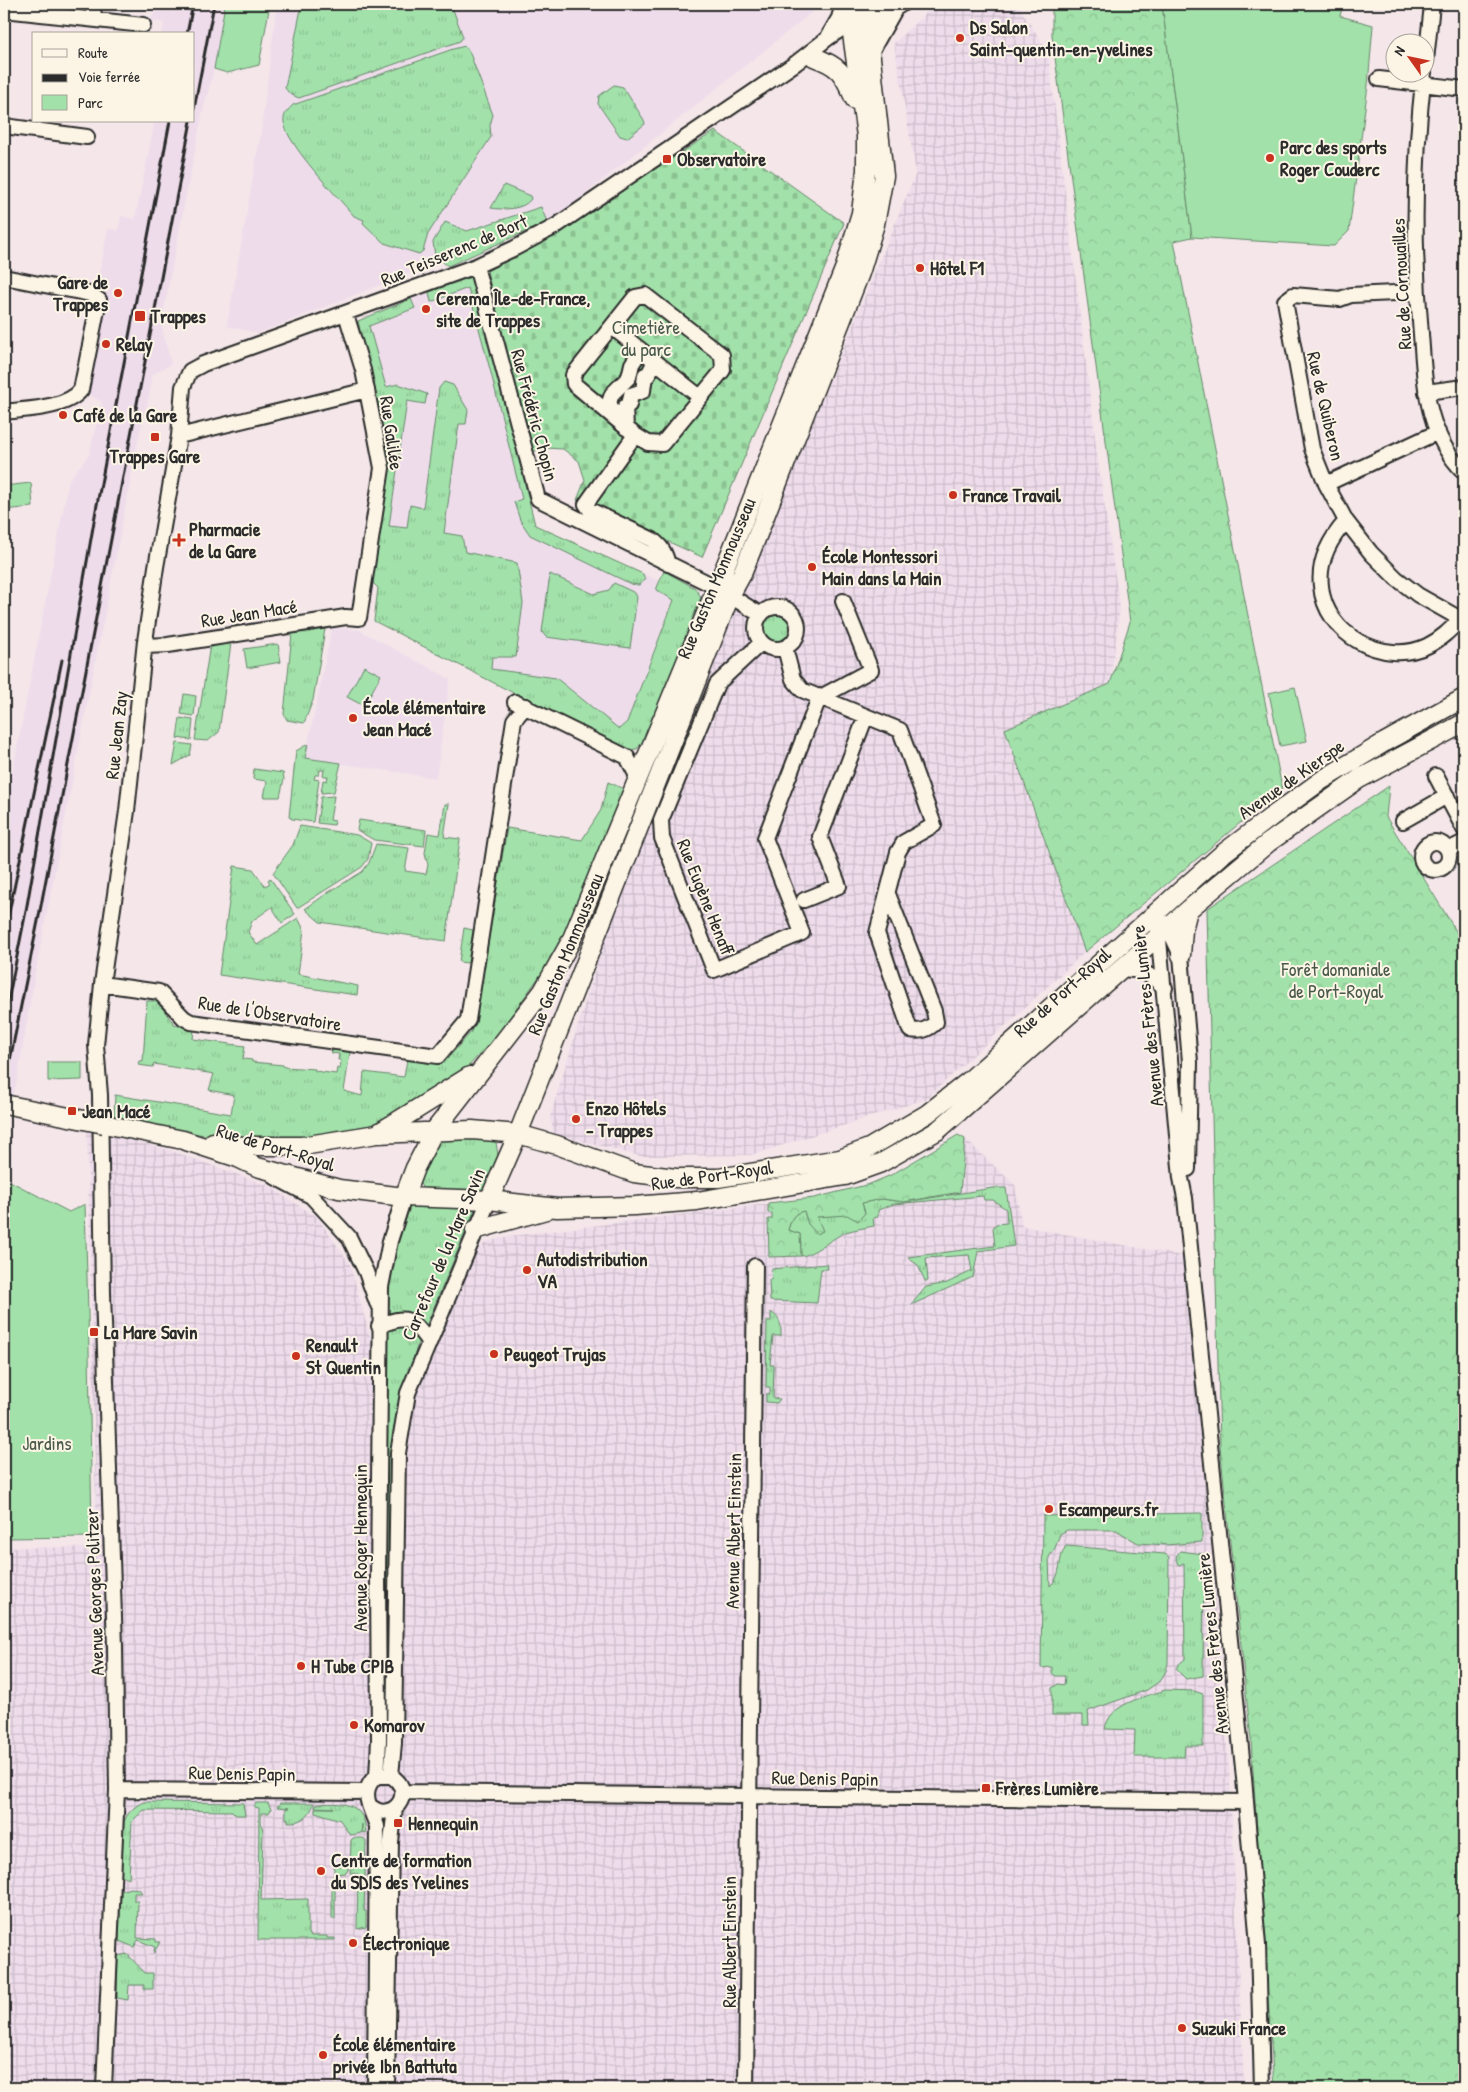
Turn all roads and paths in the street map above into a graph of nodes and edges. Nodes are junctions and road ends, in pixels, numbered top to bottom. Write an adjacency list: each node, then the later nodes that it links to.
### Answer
1 (94, 4): 8 (street)
2 (843, 4): 11 (street)
3 (848, 4): 7 (main road)
4 (1432, 5): 10 (street)
5 (898, 7): 7 (street); 12 (street)
6 (4, 10): 8 (street)
7 (862, 18): 11 (street, Rue Teisserenc de Bort); 12 (main road, Rue Gaston Monmousseau); 13 (street, Rue Teisserenc de Bort); 20 (main road)
8 (92, 19): 9 (street)
9 (143, 25)
10 (1429, 32)
11 (828, 38): 14 (street, Rue Teisserenc de Bort)
12 (872, 50): 20 (main road, Rue Gaston Monmousseau)
13 (814, 56): 14 (street, Rue Teisserenc de Bort); 20 (main road)
14 (796, 63): 23 (street, Rue Teisserenc de Bort)
15 (1379, 79): 16 (street)
16 (1386, 79)
17 (1423, 82): 25 (street, Rue de Cornouailles)
18 (1435, 82): 19 (street)
19 (1464, 89)
20 (870, 114): 43 (main road, Rue Gaston Monmousseau)
21 (4, 126): 22 (street)
22 (87, 137)
23 (476, 266): 26 (street, Rue Teisserenc de Bort); 42 (street, Rue Frédéric Chopin)
24 (4, 277): 35 (street)
25 (1417, 292): 33 (street, Rue de Cornouailles); 40 (street, Rue de Quiberon)
26 (346, 314): 29 (street, Rue Teisserenc de Bort); 32 (street, Rue Galilée)
27 (612, 327): 28 (street); 34 (street); 36 (street)
28 (641, 350): 30 (street); 36 (street)
29 (184, 381): 38 (street, Rue Jean Zay)
30 (641, 385): 34 (street); 36 (street)
31 (1464, 386): 33 (street)
32 (367, 390): 38 (street); 46 (street, Rue Galilée)
33 (1426, 392): 37 (street, Rue de Cornouailles)
34 (700, 397): 36 (street)
35 (4, 412)
36 (626, 428): 42 (street)
37 (1438, 432): 39 (street, Rue de Cornouailles); 40 (street)
38 (179, 436): 49 (street, Rue Jean Zay)
39 (1464, 472)
40 (1326, 484): 41 (street, Rue de Quiberon)
41 (1346, 521): 47 (street, Rue de Quiberon); 47 (street)
42 (668, 564): 43 (street, Rue Frédéric Chopin)
43 (723, 592): 45 (street, Rue Frédéric Chopin); 55 (main road, Rue Gaston Monmousseau); 78 (main road, Rue Gaston Monmousseau)
44 (843, 601): 51 (street)
45 (761, 615): 48 (street); 50 (street)
46 (359, 618): 49 (street, Rue Jean Macé)
47 (1462, 621)
48 (761, 643): 50 (street); 51 (street, Rue Eugène Henaff)
49 (145, 646): 71 (street, Rue Jean Zay)
50 (785, 648): 51 (street)
51 (819, 698): 53 (street)
52 (1464, 698): 67 (main road, Avenue de Kierspe)
53 (866, 716): 64 (street); 65 (street)
54 (1464, 722): 66 (main road, Avenue de Kierspe)
55 (649, 752): 56 (street); 58 (main road, Rue Gaston Monmousseau)
56 (627, 757): 58 (street); 71 (street, Rue de l'Observatoire)
57 (1436, 776): 59 (street)
58 (638, 778): 73 (main road, Rue Gaston Monmousseau)
59 (1447, 796): 60 (street); 61 (street)
60 (1403, 821)
61 (1464, 829)
62 (1464, 842): 63 (street)
63 (1448, 850)
64 (888, 894): 64 (street)
65 (804, 900)
66 (1188, 910): 68 (main road, Avenue de Kierspe); 69 (main road)
67 (1156, 913): 68 (street, Avenue des Frères Lumière); 78 (main road, Rue de Port-Royal)
68 (1163, 932): 69 (street, Avenue des Frères Lumière); 70 (main road, Rue de Port-Royal); 72 (street, Avenue des Frères Lumière)
69 (1181, 955): 82 (street, Avenue des Frères Lumière)
70 (1120, 970): 72 (street); 84 (main road, Rue de Port-Royal)
71 (102, 984): 74 (street, Rue Jean Zay)
72 (1164, 988): 82 (street, Avenue des Frères Lumière)
73 (481, 1068): 76 (main road, Carrefour de la Mare Savin); 77 (main road)
74 (100, 1094): 92 (street, Avenue Georges Politzer)
75 (4, 1104): 79 (main road, Rue de Port-Royal, bridge)
76 (434, 1131): 77 (main road, Rue de Port-Royal); 78 (main road, Rue de Port-Royal); 81 (main road, Carrefour de la Mare Savin)
77 (377, 1134): 79 (main road, Rue de Port-Royal)
78 (518, 1134): 83 (main road, Carrefour de la Mare Savin)
79 (183, 1140): 80 (main road, Rue de Port-Royal)
80 (257, 1168): 81 (main road, Rue de Port-Royal); 87 (street)
81 (404, 1197): 83 (main road, Rue de Port-Royal); 87 (street, Carrefour de la Mare Savin)
82 (1185, 1198): 96 (street, Avenue des Frères Lumière)
83 (488, 1200): 84 (main road, Rue de Port-Royal); 85 (street, Carrefour de la Mare Savin)
84 (557, 1208): 85 (main road)
85 (475, 1230): 88 (street, Carrefour de la Mare Savin)
86 (755, 1266): 94 (street, Avenue Albert Einstein)
87 (380, 1319): 88 (street); 89 (street, Carrefour de la Mare Savin)
88 (428, 1341): 90 (street, Carrefour de la Mare Savin)
89 (380, 1380): 91 (street, Avenue Roger Hennequin)
90 (408, 1393): 91 (street, Avenue Roger Hennequin)
91 (384, 1776): 93 (street); 95 (street)
92 (118, 1790): 95 (street, Rue Denis Papin); 98 (street, Avenue Georges Politzer)
93 (403, 1792): 94 (street, Rue Denis Papin); 97 (street)
94 (748, 1796): 96 (street, Rue Denis Papin); 101 (street, Rue Albert Einstein)
95 (368, 1799): 97 (street); 99 (street)
96 (1246, 1802): 102 (street, Avenue des Frères Lumière)
97 (396, 1808): 100 (street)
98 (104, 2088)
99 (375, 2088)
100 (387, 2088)
101 (746, 2088)
102 (1262, 2088)

